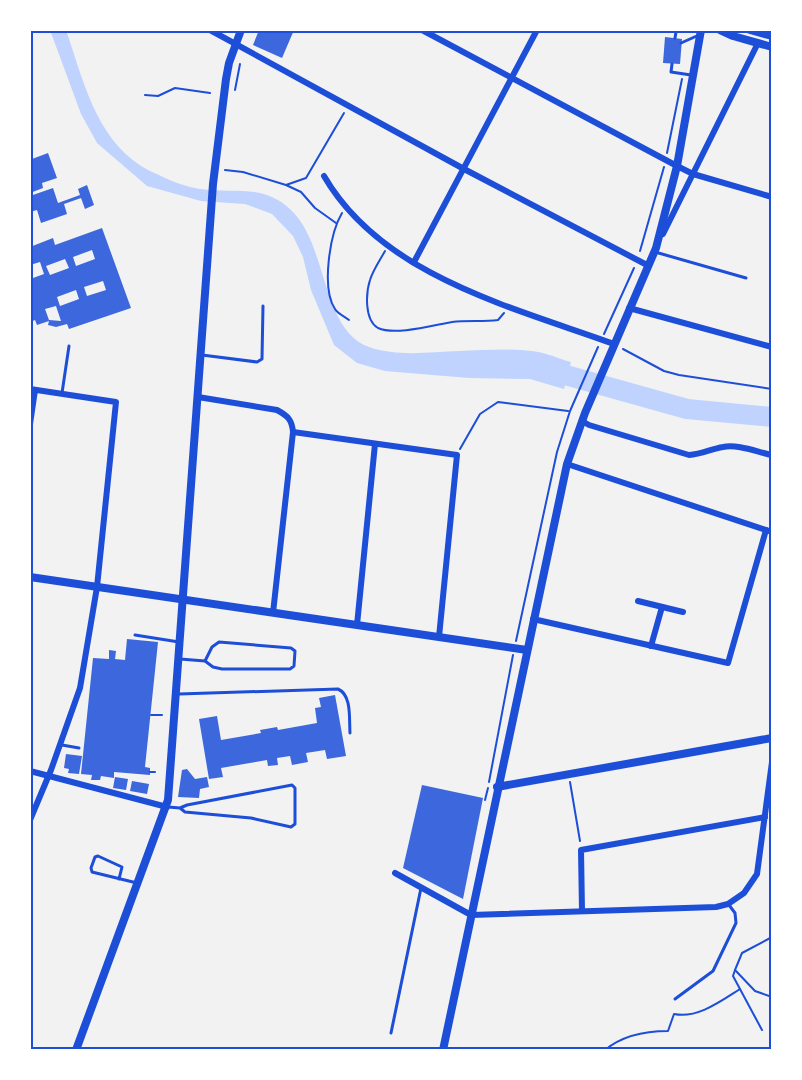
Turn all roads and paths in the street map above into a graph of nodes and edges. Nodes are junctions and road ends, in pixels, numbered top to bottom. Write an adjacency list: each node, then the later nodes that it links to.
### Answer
1 (210, 30): 13 (street)
2 (241, 30): 13 (main road)
3 (422, 30): 18 (street)
4 (537, 30): 18 (street)
5 (673, 30): 10 (lane)
6 (720, 30): 12 (main road)
7 (750, 30): 9 (main road)
8 (700, 32): 11 (lane); 17 (main road)
9 (768, 33)
10 (675, 38)
11 (681, 43)
12 (758, 44): 14 (main road); 26 (street)
13 (235, 45): 21 (street); 46 (main road)
14 (772, 47)
15 (672, 64): 16 (lane)
16 (683, 74): 17 (lane); 22 (path)
17 (693, 76): 23 (main road)
18 (512, 78): 22 (street); 24 (street)
19 (210, 93): 20 (path)
20 (145, 95)
21 (347, 106): 24 (street); 28 (path)
22 (666, 160): 23 (street); 34 (path)
23 (677, 166): 26 (street); 33 (main road)
24 (464, 169): 34 (street); 35 (street)
25 (225, 170): 28 (path)
26 (693, 174): 29 (street); 33 (street)
27 (324, 176): 30 (street)
28 (286, 185): 31 (path)
29 (772, 196)
30 (345, 208): 31 (path); 32 (street)
31 (336, 223): 41 (path)
32 (388, 246): 35 (street); 39 (path)
33 (655, 250): 36 (main road); 37 (lane)
34 (638, 260): 36 (street); 42 (path)
35 (414, 262): 39 (street)
36 (648, 265): 40 (main road)
37 (746, 278)
38 (263, 306): 46 (lane)
39 (508, 307): 42 (street)
40 (629, 308): 44 (main road); 45 (street)
41 (349, 320)
42 (601, 340): 44 (street); 73 (path)
43 (69, 346): 49 (lane)
44 (616, 346): 48 (path); 52 (main road)
45 (772, 347)
46 (202, 355): 50 (main road)
47 (32, 389): 49 (street); 53 (street)
48 (772, 389)
49 (63, 393): 61 (street)
50 (198, 397): 54 (street); 62 (main road)
51 (568, 411): 56 (path)
52 (582, 421): 57 (street); 58 (main road)
53 (30, 424)
54 (293, 432): 55 (street); 66 (street)
55 (375, 444): 56 (street); 68 (street)
56 (456, 455): 70 (street)
57 (772, 456)
58 (567, 464): 59 (street); 67 (main road)
59 (769, 531): 72 (street)
60 (30, 577): 61 (street)
61 (97, 587): 62 (street); 82 (street)
62 (184, 600): 66 (street); 71 (main road)
63 (638, 601): 64 (street)
64 (662, 607): 65 (street); 72 (street)
65 (683, 612)
66 (273, 613): 68 (street)
67 (533, 619): 72 (street); 74 (main road)
68 (357, 625): 70 (street)
69 (135, 635): 71 (lane)
70 (439, 637): 73 (street)
71 (181, 642): 75 (main road)
72 (651, 646)
73 (514, 648): 74 (street); 91 (path)
74 (527, 650): 90 (main road)
75 (179, 659): 76 (lane); 77 (main road)
76 (205, 661): 76 (lane)
77 (177, 694): 80 (lane); 92 (main road)
78 (151, 715): 79 (path)
79 (162, 715)
80 (350, 733)
81 (772, 738): 88 (street)
82 (60, 744): 83 (lane); 89 (street)
83 (80, 748)
84 (772, 762): 94 (street)
85 (30, 771): 89 (street)
86 (150, 772): 87 (path)
87 (155, 772)
88 (568, 774): 90 (street); 96 (path)
89 (48, 776): 92 (street); 95 (street)
90 (497, 787): 103 (main road)
91 (484, 806)
92 (167, 807): 93 (lane); 99 (main road)
93 (180, 808): 93 (lane)
94 (765, 817): 96 (street); 101 (street)
95 (30, 820)
96 (581, 850): 102 (street)
97 (395, 873): 100 (street)
98 (119, 879): 98 (lane); 99 (lane)
99 (139, 884): 111 (main road)
100 (421, 888): 103 (street); 110 (lane)
101 (728, 904): 102 (street); 108 (lane)
102 (582, 911): 103 (street)
103 (471, 915): 112 (main road)
104 (772, 937): 105 (path)
105 (735, 970): 106 (path); 107 (path)
106 (740, 989): 109 (path); 113 (path)
107 (772, 997)
108 (675, 999)
109 (762, 1030)
110 (391, 1033)
111 (76, 1050)
112 (443, 1050)
113 (605, 1050)

